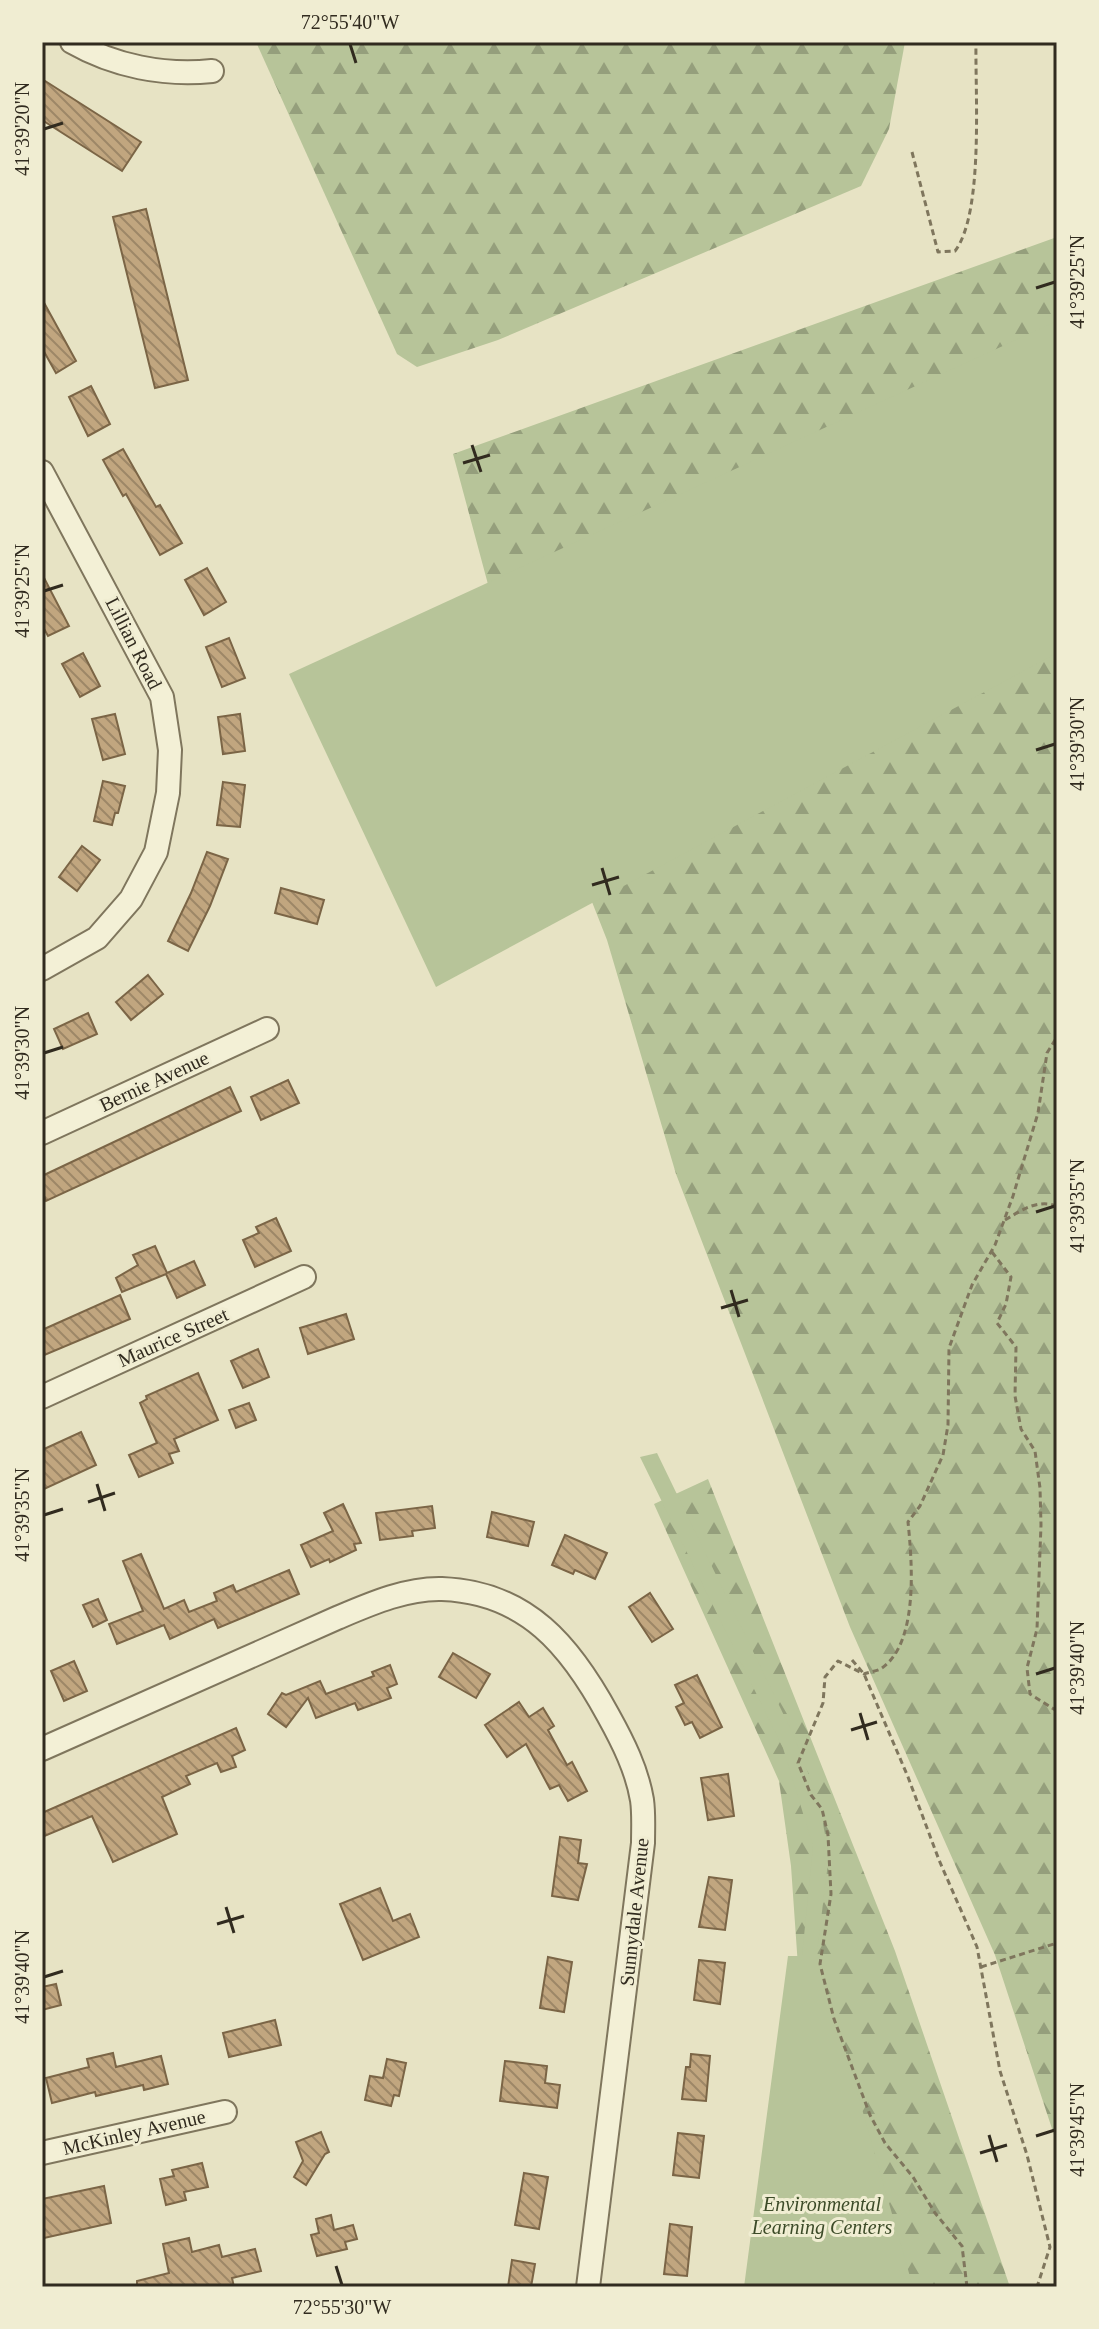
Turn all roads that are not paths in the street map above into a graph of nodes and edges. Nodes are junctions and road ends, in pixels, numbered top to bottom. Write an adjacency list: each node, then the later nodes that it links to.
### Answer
1 (72, 42): 2 (street)
2 (212, 71)
3 (42, 472): 4 (street, Lillian Road)
4 (42, 969)
5 (267, 1029): 6 (street, Bernie Avenue)
6 (42, 1133)
7 (304, 1277): 8 (street, Maurice Street)
8 (42, 1397)
9 (42, 1749): 12 (street, Sunnydale Avenue)
10 (225, 2112): 11 (street, McKinley Avenue)
11 (42, 2153)
12 (588, 2287)

